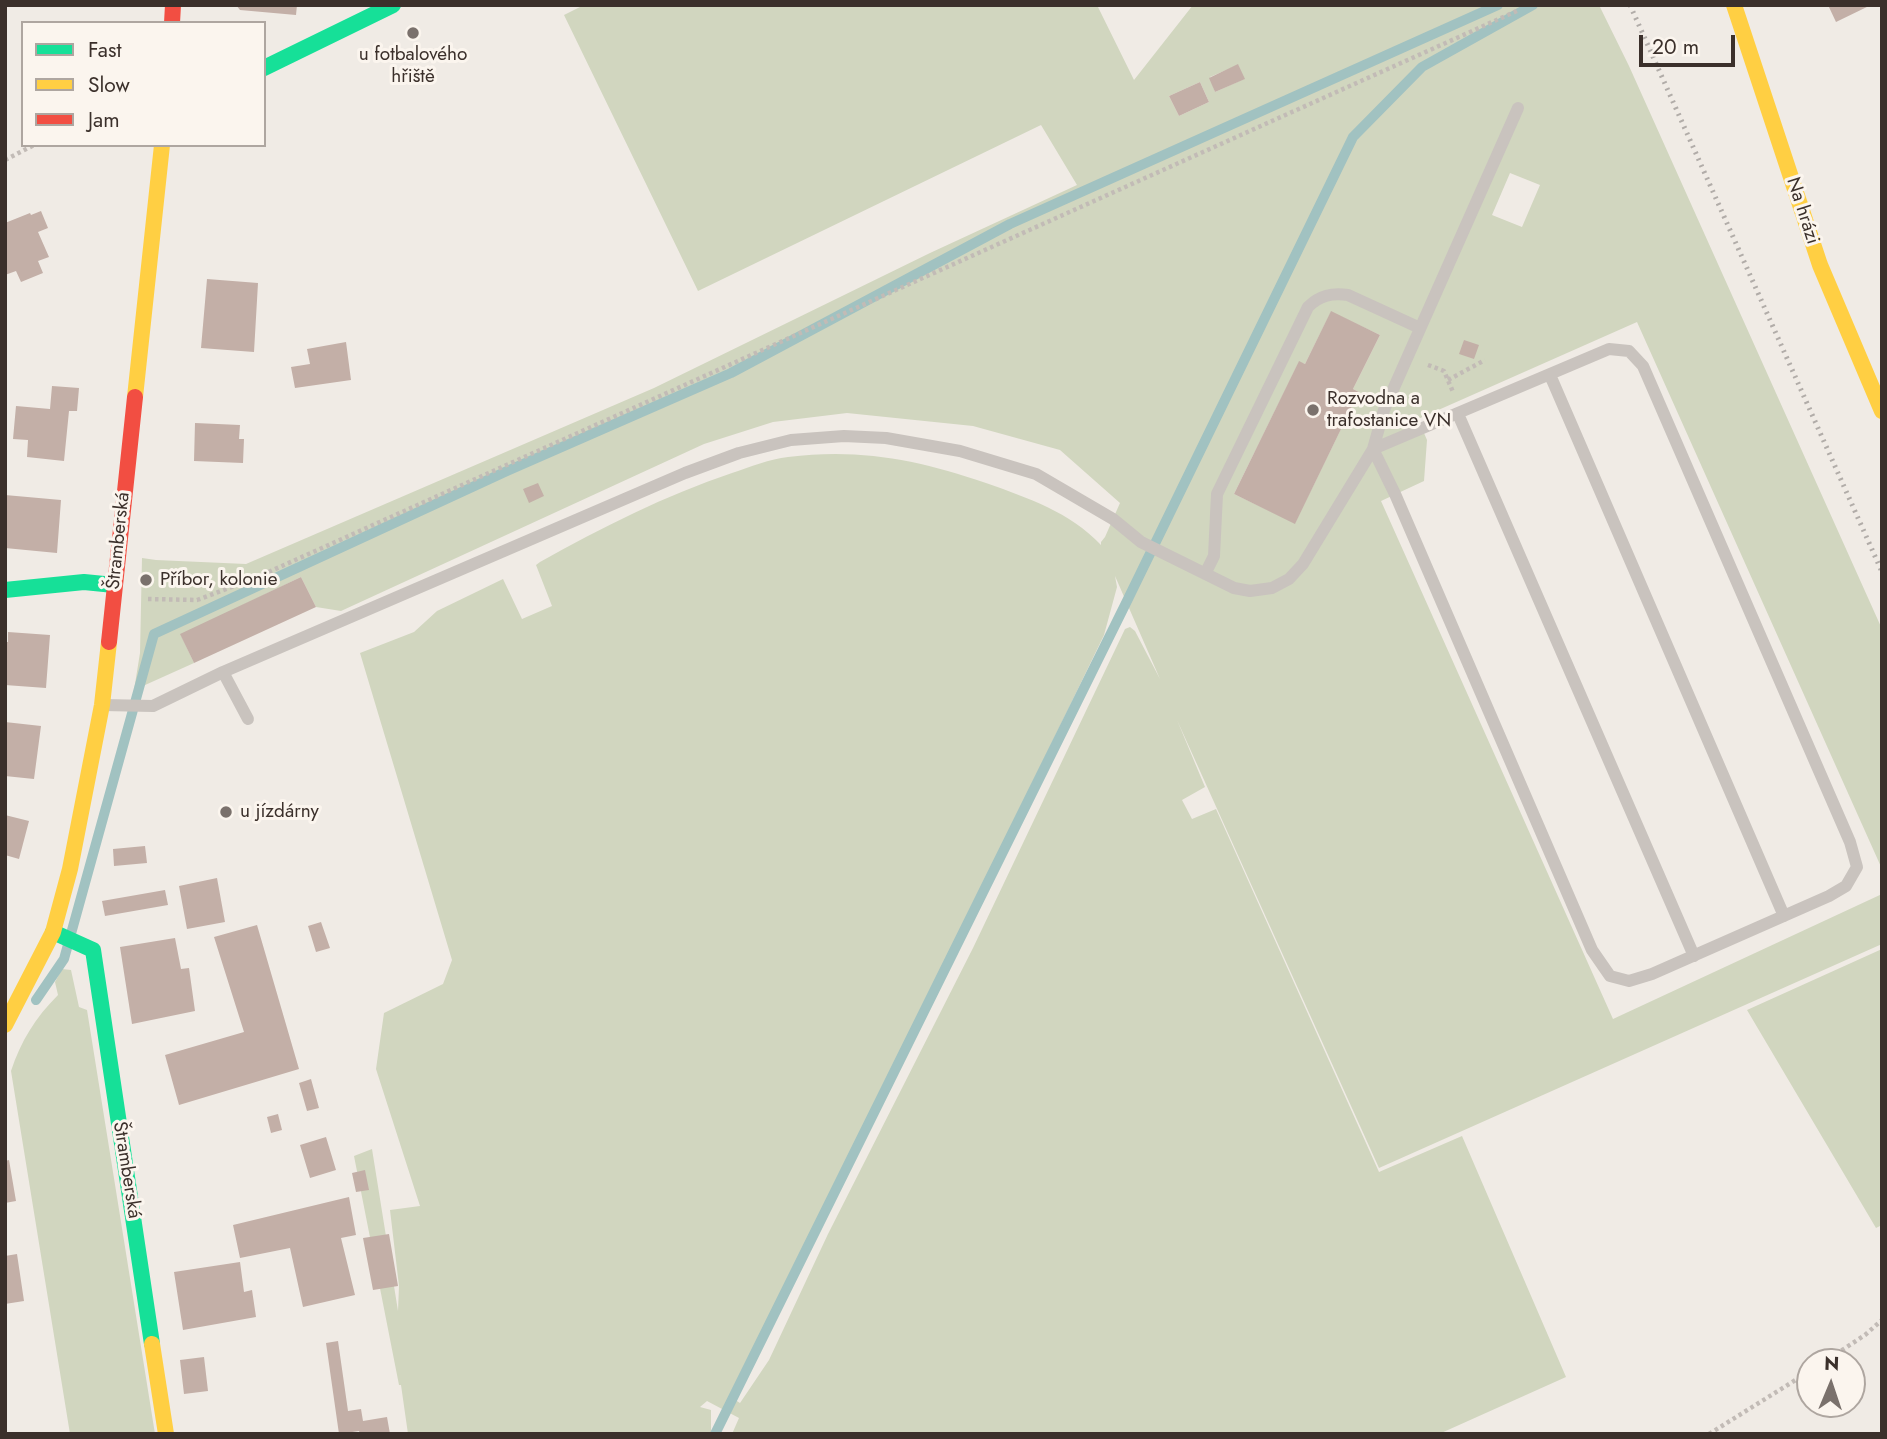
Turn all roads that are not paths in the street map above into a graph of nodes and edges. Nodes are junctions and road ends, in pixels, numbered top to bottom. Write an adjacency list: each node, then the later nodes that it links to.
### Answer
1 (393, 5): 3 (street)
2 (1734, 5): 9 (street, Na hrázi)
3 (266, 67)
4 (1518, 108): 6 (lane)
5 (162, 147): 12 (street, Štramberská)
6 (1420, 328): 10 (lane); 11 (lane)
7 (1550, 374): 8 (lane); 17 (lane); 17 (lane)
8 (1457, 408): 10 (lane); 19 (lane)
9 (1882, 411)
10 (1373, 449): 11 (lane); 19 (lane)
11 (1205, 574): 14 (lane)
12 (114, 585): 13 (street); 15 (street, Štramberská)
13 (5, 590)
14 (223, 671): 15 (lane); 16 (lane)
15 (102, 705): 18 (street, Štramberská)
16 (248, 719)
17 (1784, 916): 19 (lane)
18 (53, 932): 20 (street, Štramberská); 21 (street, Štramberská)
19 (1694, 956)
20 (5, 1025)
21 (166, 1434)

